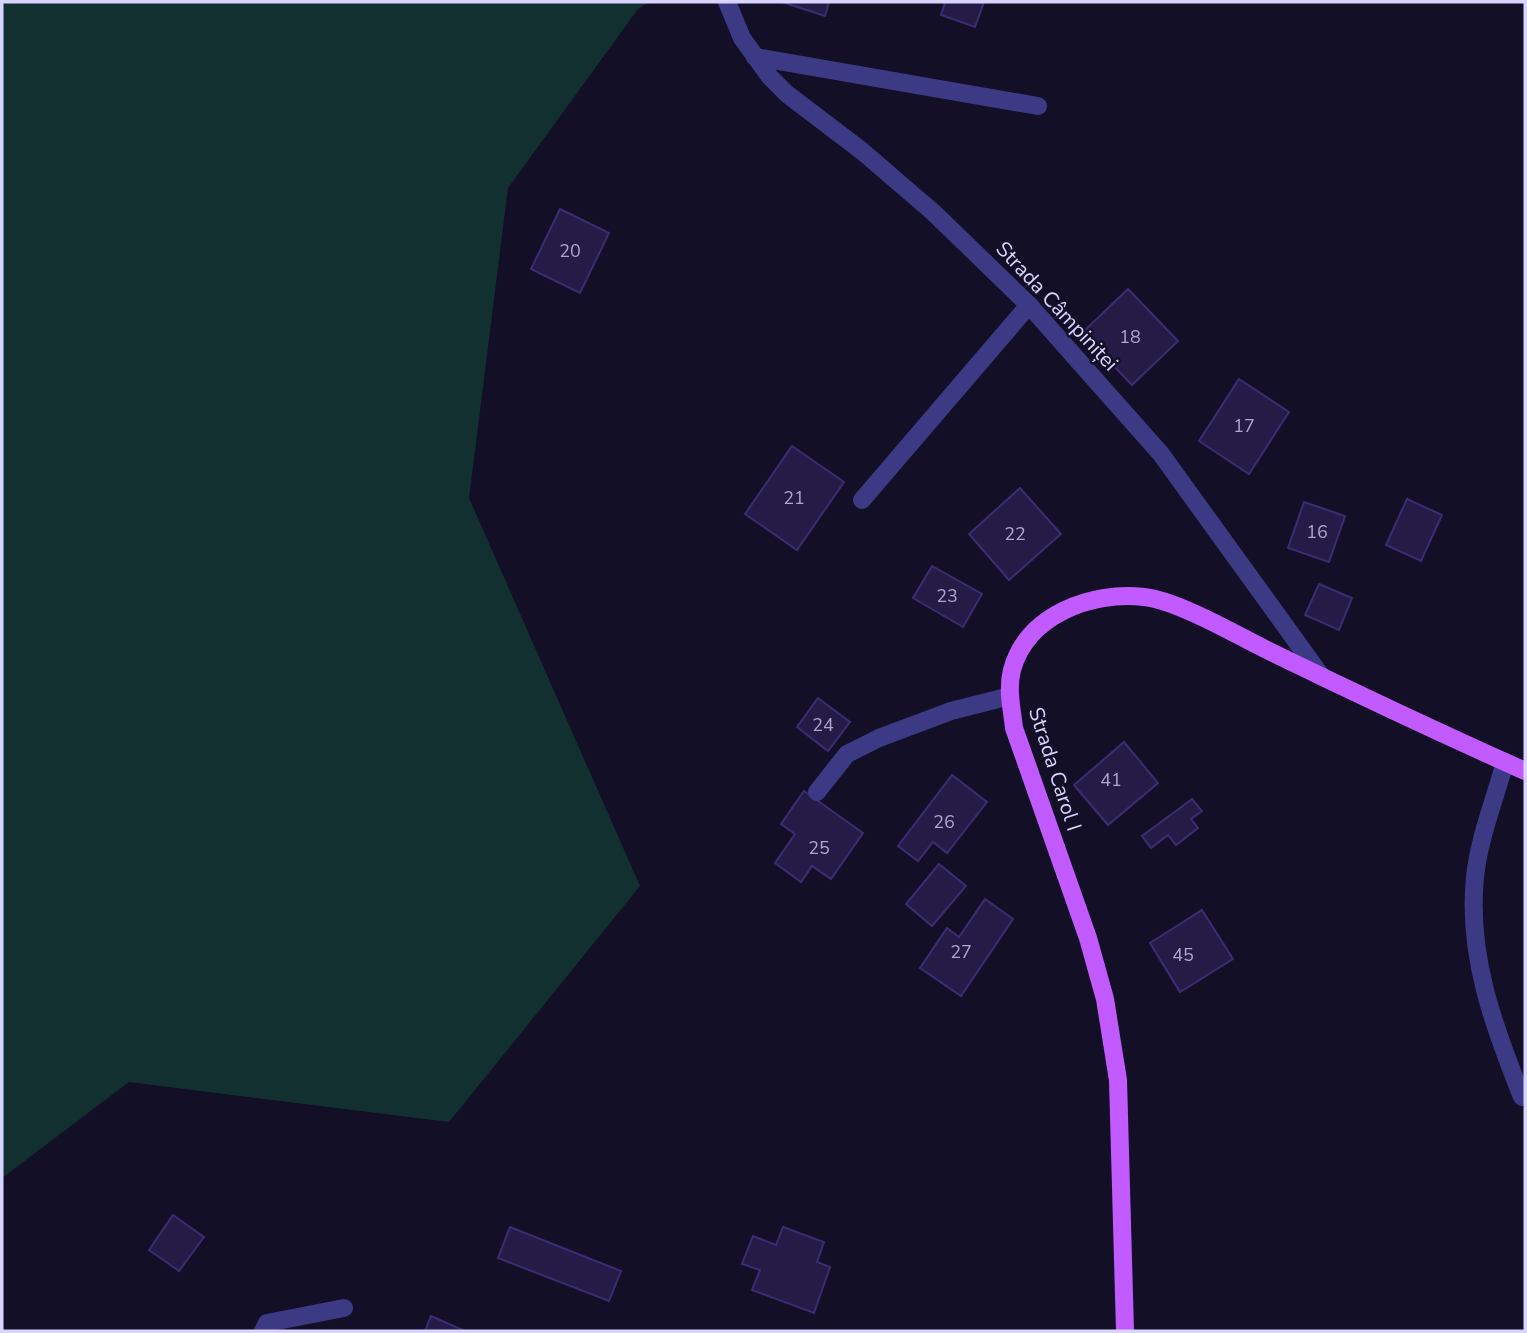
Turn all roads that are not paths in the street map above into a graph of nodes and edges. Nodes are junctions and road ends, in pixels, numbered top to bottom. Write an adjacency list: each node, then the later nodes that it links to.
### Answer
1 (727, 2): 2 (street, Strada Câmpiniței)
2 (755, 57): 3 (street); 4 (street, Strada Câmpiniței)
3 (1038, 106)
4 (1029, 305): 5 (street); 6 (street, Strada Câmpiniței)
5 (862, 500)
6 (1322, 677): 7 (main road, Strada Carol I); 8 (main road, Strada Carol I)
7 (1010, 696): 10 (street); 14 (main road, Strada Carol I)
8 (1506, 762): 9 (main road, Strada Carol I); 11 (street)
9 (1525, 771)
10 (817, 792)
11 (1522, 1097)
12 (344, 1308): 13 (street)
13 (263, 1331)
14 (1125, 1331)

